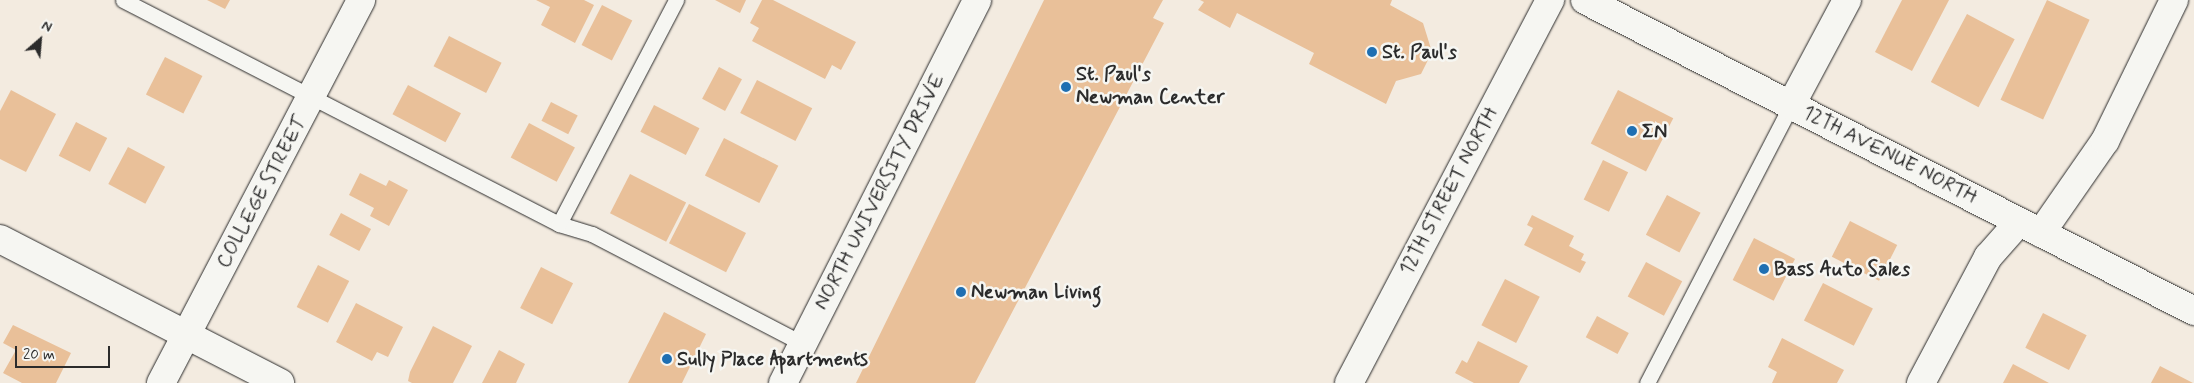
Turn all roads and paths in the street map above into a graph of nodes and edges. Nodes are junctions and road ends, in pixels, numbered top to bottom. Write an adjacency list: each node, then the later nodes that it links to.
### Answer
1 (124, 0): 9 (lane)
2 (361, 0): 9 (street, COLLEGE STREET)
3 (676, 0): 11 (lane)
4 (977, 0): 16 (street, NORTH UNIVERSITY DRIVE)
5 (1550, 0): 20 (street, 12TH STREET NORTH)
6 (1585, 0): 10 (street, 12TH AVENUE NORTH)
7 (1846, 0): 10 (street)
8 (2174, 0): 12 (street)
9 (312, 95): 11 (lane); 15 (street, COLLEGE STREET)
10 (1791, 105): 12 (street, 12TH AVENUE NORTH); 21 (lane)
11 (560, 224): 16 (lane)
12 (2030, 227): 14 (street, 12TH AVENUE NORTH); 22 (street)
13 (0, 239): 15 (street)
14 (2194, 312)
15 (186, 334): 17 (street, COLLEGE STREET); 18 (street)
16 (803, 344): 19 (street, NORTH UNIVERSITY DRIVE)
17 (161, 383)
18 (280, 383)
19 (783, 383)
20 (1349, 383)
21 (1647, 383)
22 (1921, 383)

